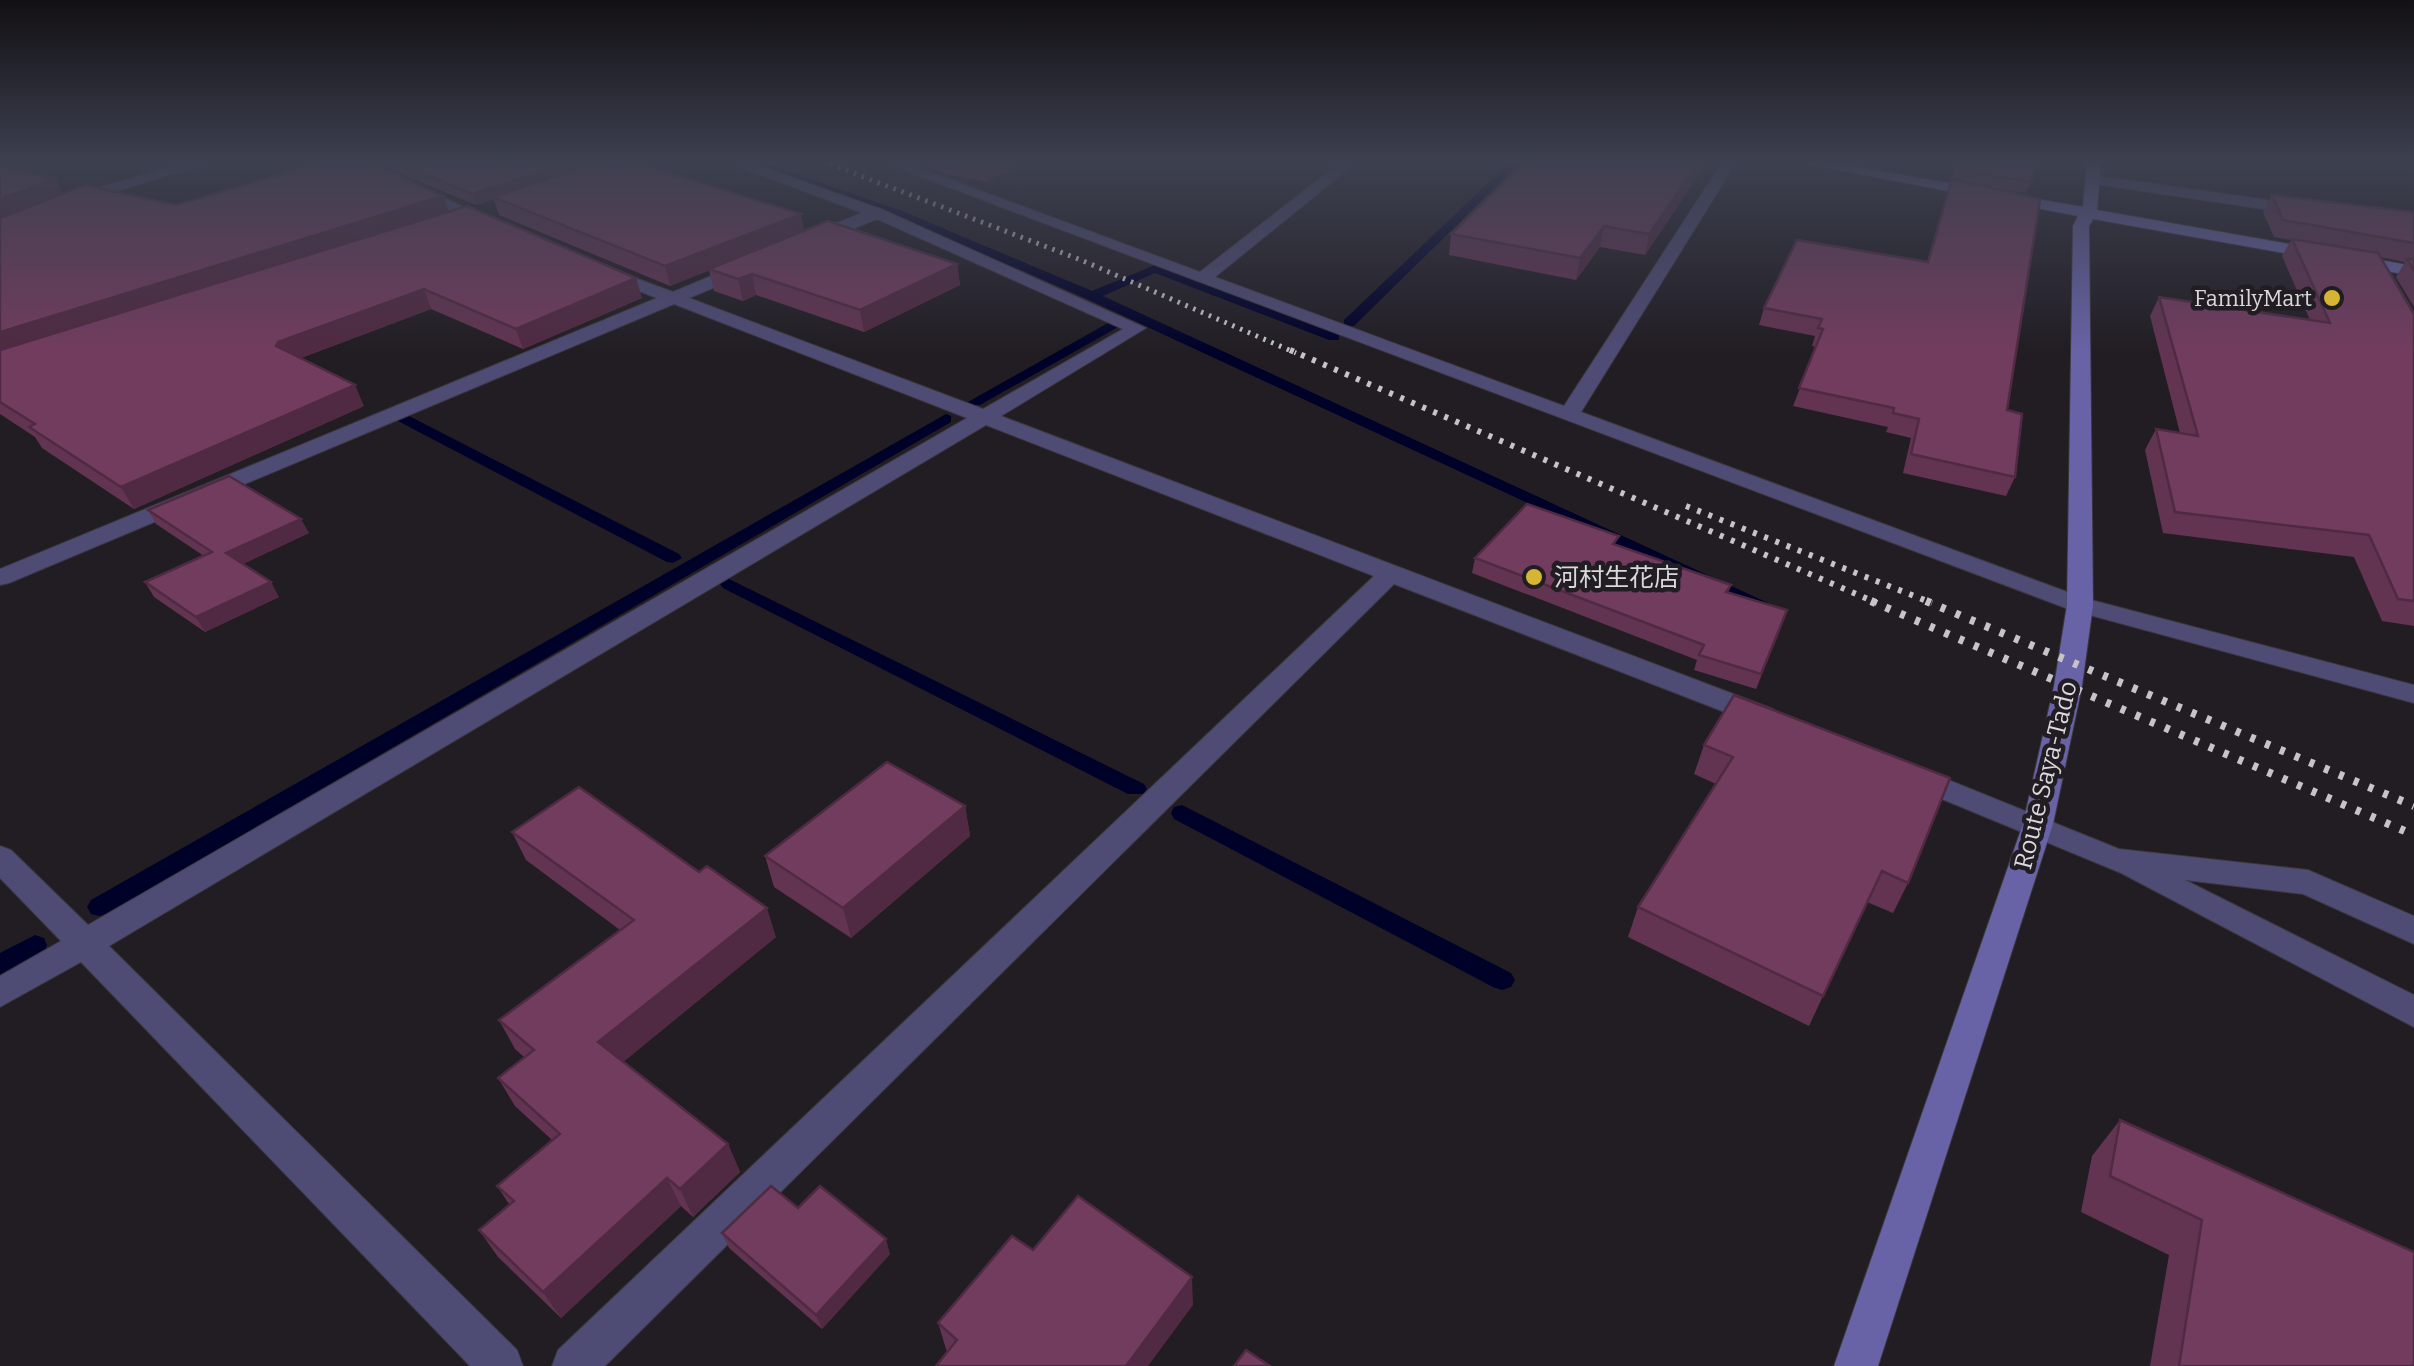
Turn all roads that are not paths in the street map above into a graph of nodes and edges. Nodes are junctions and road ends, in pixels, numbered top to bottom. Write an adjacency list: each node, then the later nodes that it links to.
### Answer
1 (452, 225): 10 (street)
2 (502, 225): 11 (street)
3 (848, 225): 12 (street)
4 (903, 225): 19 (street)
5 (1063, 225): 16 (street)
6 (1270, 225): 16 (street)
7 (1689, 225): 18 (street)
8 (2082, 225): 22 (main road, Route Saya-Tado)
9 (2146, 225): 15 (main road)
10 (439, 229)
11 (512, 232)
12 (790, 249)
13 (582, 262): 17 (street)
14 (756, 263): 17 (street)
15 (2414, 271)
16 (1204, 277): 18 (street)
17 (670, 300): 19 (street); 21 (street)
18 (1568, 414): 22 (street)
19 (986, 416): 20 (street); 30 (street)
20 (1392, 572): 24 (street); 34 (street)
21 (0, 578)
22 (2080, 605): 23 (street); 26 (main road, Route Saya-Tado)
23 (2414, 694)
24 (1780, 723)
25 (1890, 766): 26 (street)
26 (2038, 824): 28 (street); 35 (main road, Route Saya-Tado)
27 (0, 858): 30 (street)
28 (2116, 860): 29 (street); 32 (street)
29 (2414, 931)
30 (84, 944): 31 (street); 33 (street)
31 (0, 993)
32 (2414, 1012)
33 (501, 1366)
34 (574, 1366)
35 (1856, 1366)

